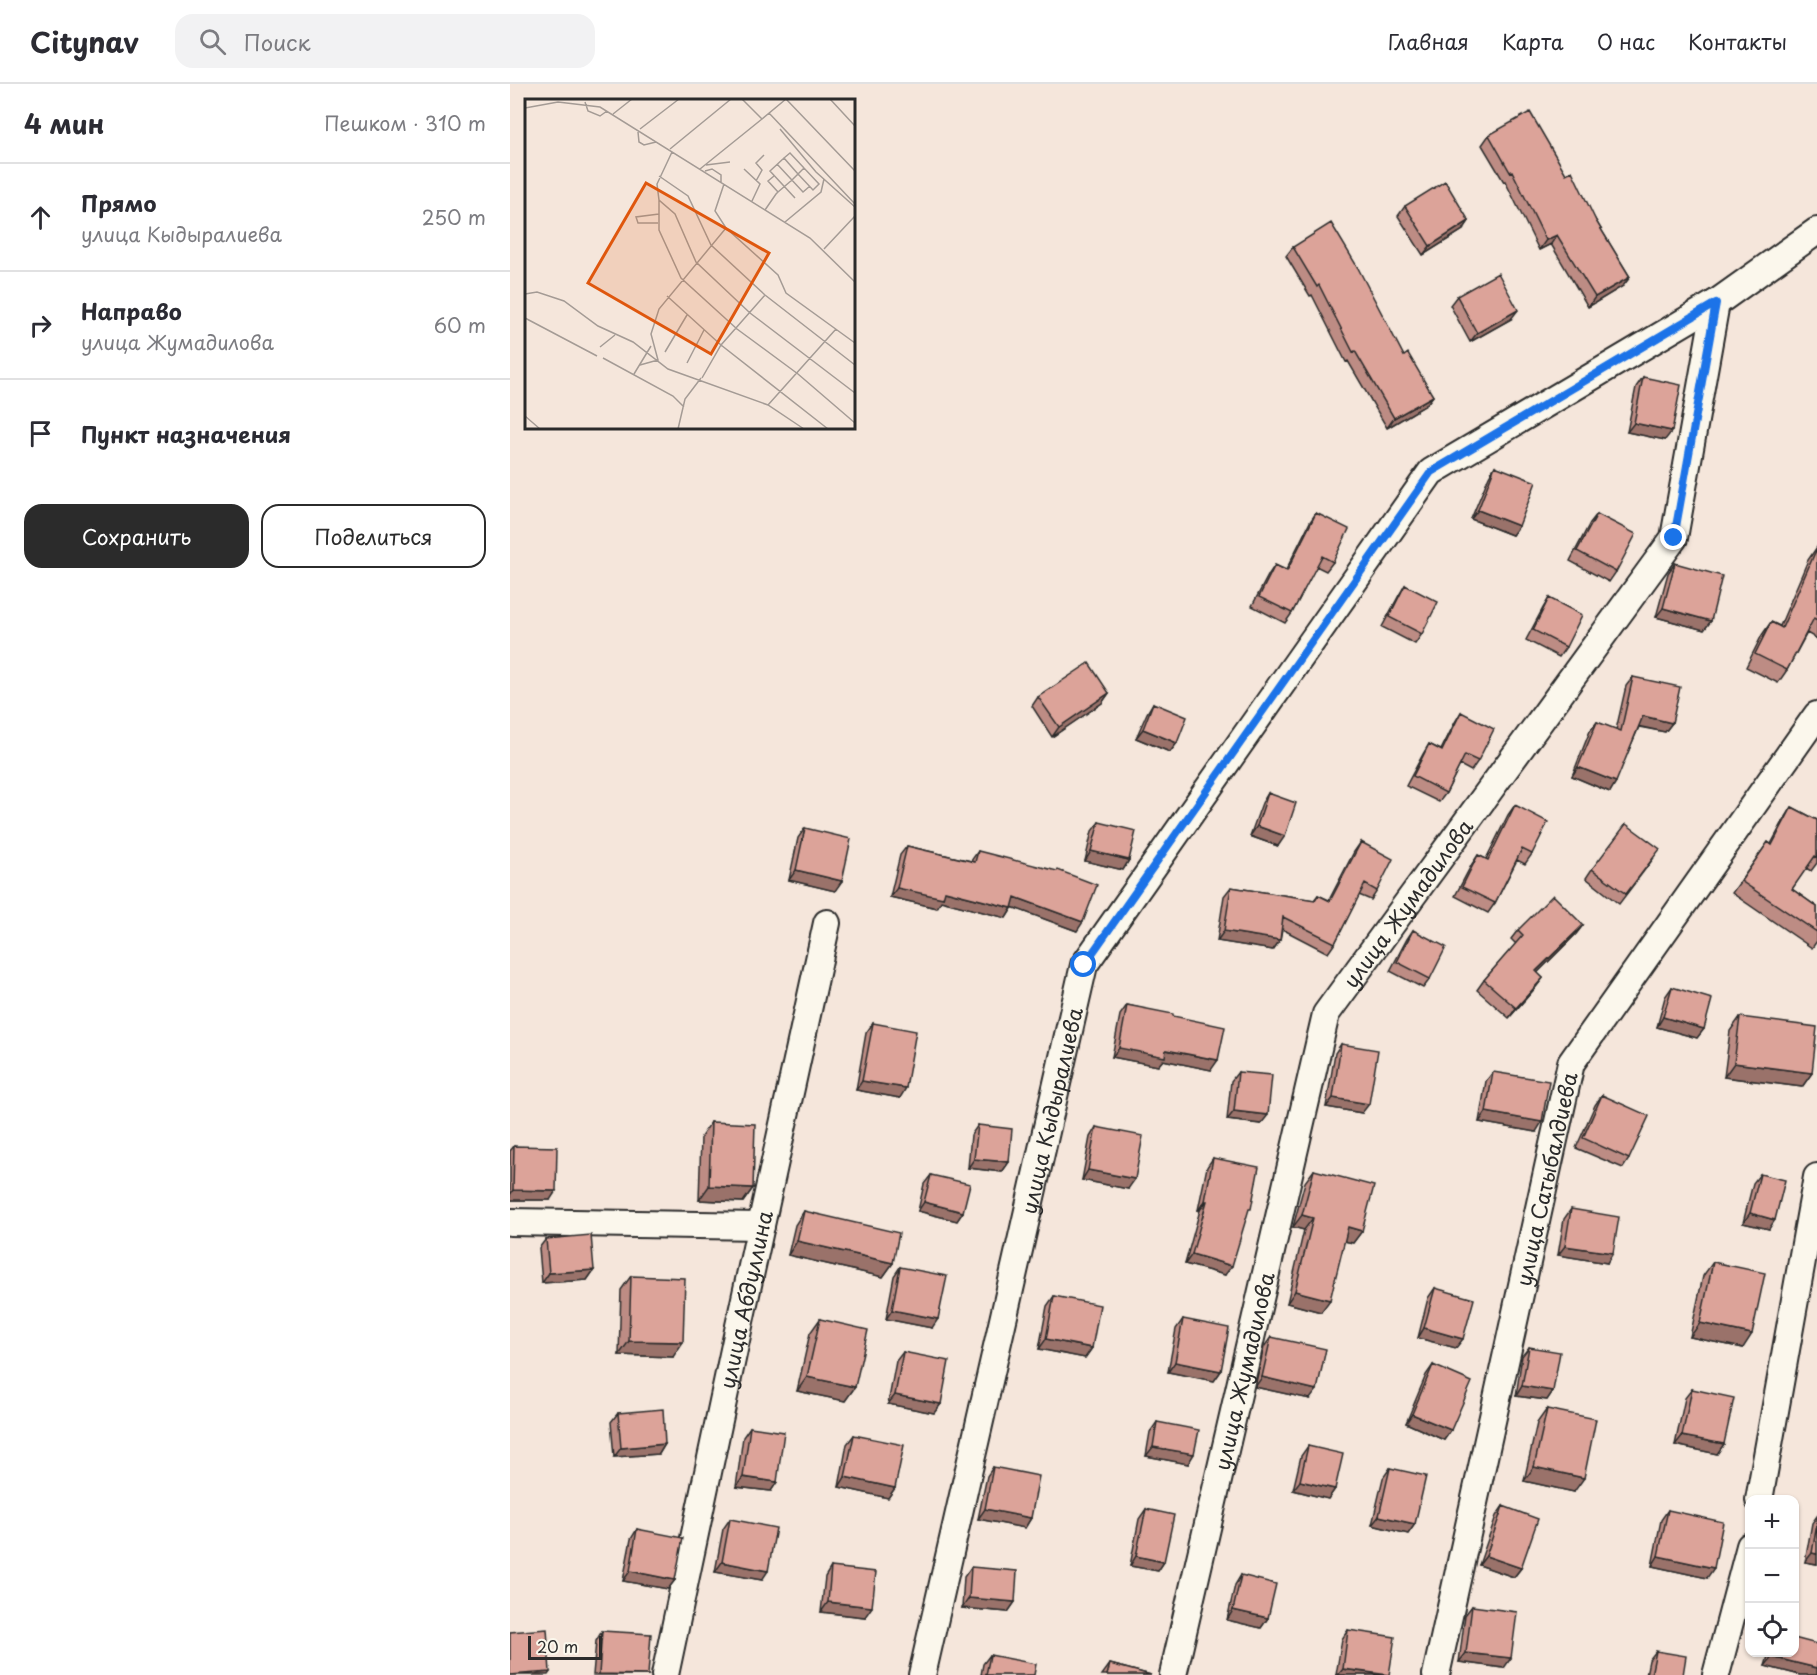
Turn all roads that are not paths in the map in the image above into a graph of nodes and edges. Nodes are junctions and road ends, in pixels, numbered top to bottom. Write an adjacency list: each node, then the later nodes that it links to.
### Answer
1 (1817, 231): 2 (street)
2 (1716, 303): 11 (street, улица Кыдыралиева); 12 (street, улица Жумадилова)
3 (1817, 716): 13 (street, улица Сатыбалдиева)
4 (827, 923): 7 (street, улица Абдуллина)
5 (1817, 1177): 8 (street)
6 (510, 1222): 7 (street)
7 (760, 1226): 10 (street, улица Абдуллина)
8 (1761, 1495)
9 (1748, 1549): 14 (street)
10 (666, 1675)
11 (922, 1675)
12 (1173, 1675)
13 (1436, 1675)
14 (1716, 1675)

